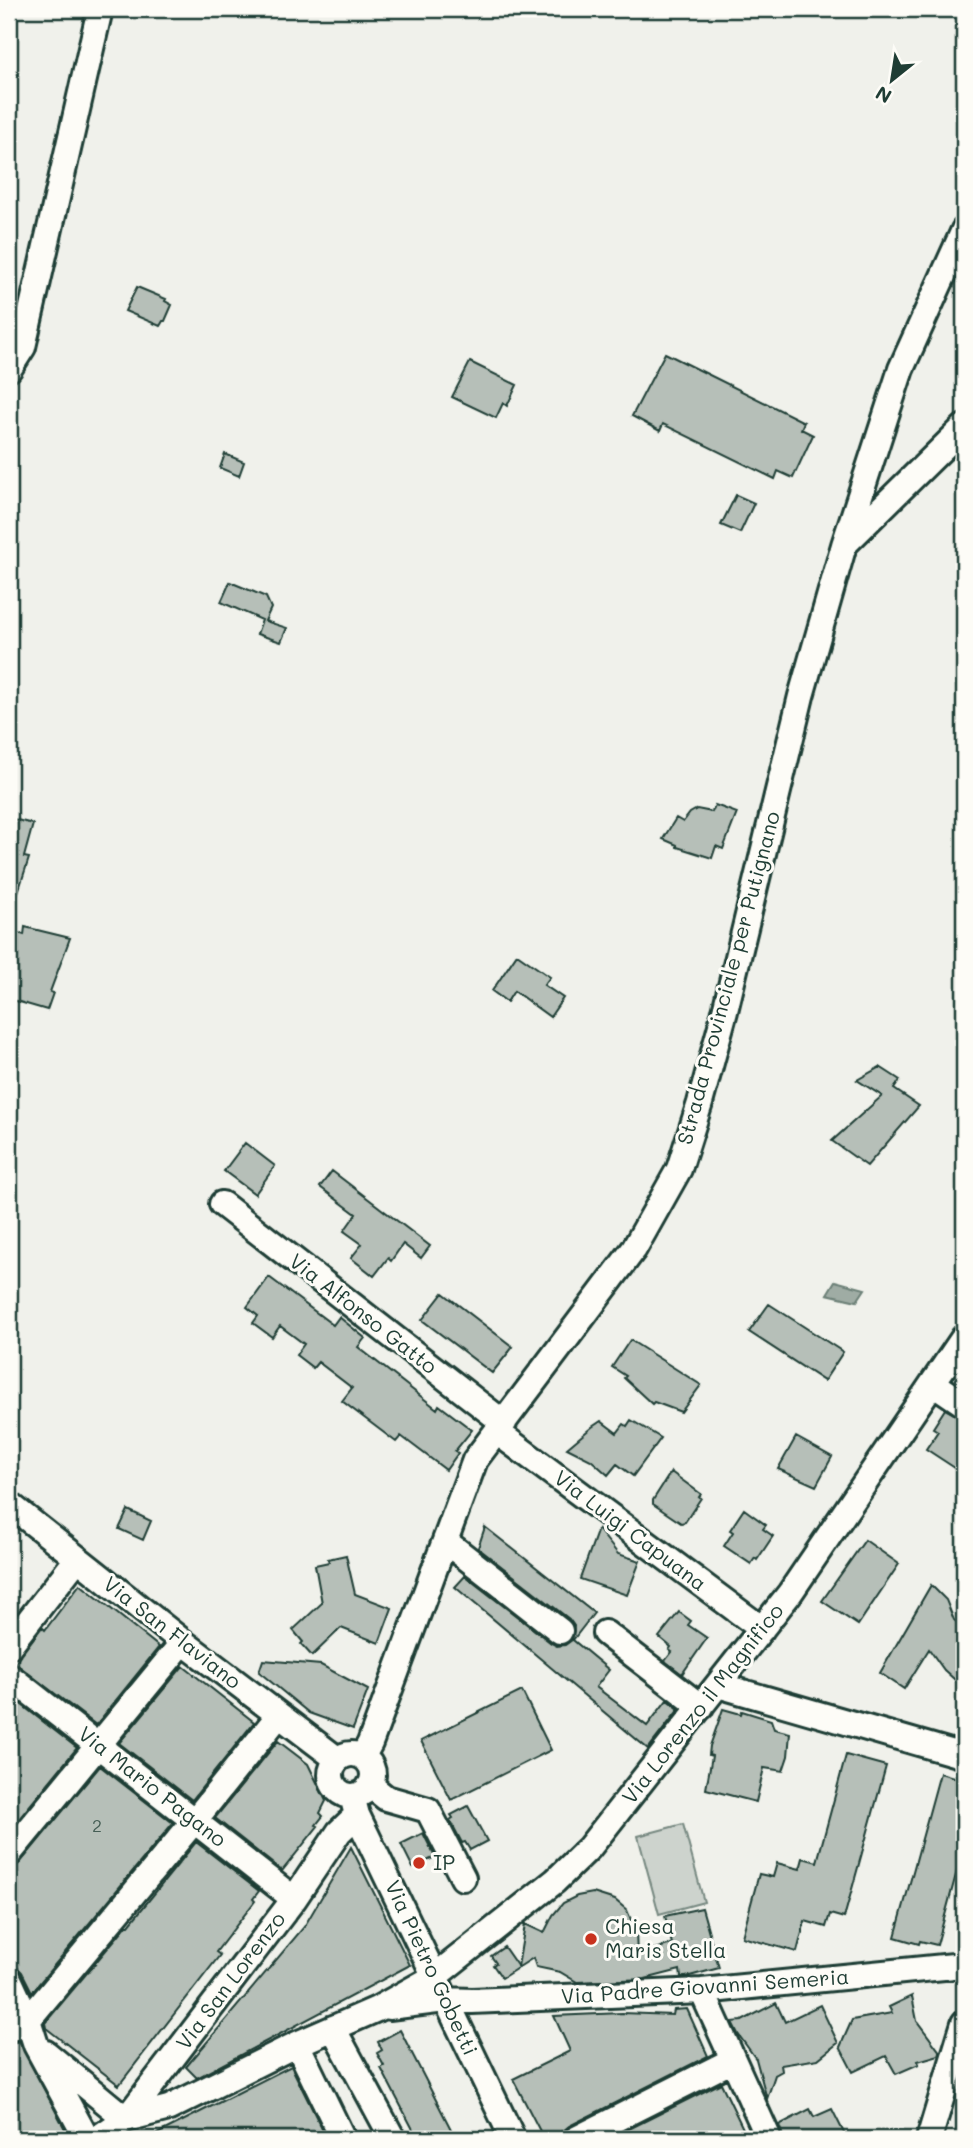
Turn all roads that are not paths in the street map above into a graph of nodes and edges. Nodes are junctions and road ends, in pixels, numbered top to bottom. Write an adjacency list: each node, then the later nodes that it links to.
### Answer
1 (100, 9): 3 (street)
2 (964, 230): 5 (street, Strada Provinciale per Putignano)
3 (9, 369)
4 (964, 427): 5 (street)
5 (844, 545): 10 (street, Strada Provinciale per Putignano)
6 (222, 1204): 10 (street, Via Alfonso Gatto)
7 (964, 1337): 8 (street, Via Lorenzo il Magnifico)
8 (933, 1383): 9 (street); 14 (street, Via Lorenzo il Magnifico)
9 (964, 1404)
10 (500, 1427): 12 (street, Strada Provinciale per Putignano); 14 (street, Via Luigi Capuana)
11 (9, 1504): 13 (street, Via San Flaviano)
12 (445, 1541): 15 (street); 24 (street, Strada Provinciale per Putignano)
13 (77, 1559): 17 (street, Via San Flaviano); 18 (street)
14 (762, 1629): 20 (street, Via Lorenzo il Magnifico)
15 (560, 1631)
16 (605, 1633): 21 (street)
17 (183, 1642): 22 (street, Via San Flaviano); 23 (street)
18 (9, 1646)
19 (9, 1676): 23 (street, Via Mario Pagano)
20 (718, 1685): 21 (street, Via Lorenzo il Magnifico); 25 (street)
21 (701, 1707): 33 (street, Via Lorenzo il Magnifico)
22 (279, 1715): 26 (street, Via San Flaviano); 28 (street)
23 (99, 1745): 28 (street, Via Mario Pagano); 29 (street)
24 (363, 1756): 26 (street); 27 (street)
25 (964, 1756)
26 (337, 1759): 27 (street)
27 (360, 1799): 30 (street); 31 (street, Via San Lorenzo); 33 (street, Via Pietro Gobetti)
28 (195, 1820): 31 (street, Via Mario Pagano); 39 (street)
29 (9, 1854)
30 (463, 1878)
31 (294, 1899): 44 (street, Via San Lorenzo)
32 (964, 1965): 35 (street, Via Padre Giovanni Semeria)
33 (434, 1977): 36 (street, Via Pietro Gobetti); 37 (street, Via Lorenzo il Magnifico)
34 (9, 1979): 39 (street)
35 (702, 1991): 36 (street, Via Padre Giovanni Semeria); 43 (street)
36 (445, 2000): 37 (street, Via Lorenzo il Magnifico); 49 (street, Via Pietro Gobetti)
37 (377, 2009): 40 (street, Via Lorenzo il Magnifico)
38 (964, 2023): 52 (street)
39 (18, 2024): 42 (street)
40 (333, 2028): 41 (street, Via Lorenzo il Magnifico); 48 (street)
41 (297, 2044): 44 (street, Via Lorenzo il Magnifico); 47 (street)
42 (36, 2045): 44 (street); 45 (street)
43 (733, 2060): 50 (street); 51 (street)
44 (126, 2119): 46 (street, Via San Lorenzo)
45 (87, 2139)
46 (96, 2139)
47 (343, 2139)
48 (393, 2139)
49 (513, 2139)
50 (576, 2139)
51 (769, 2139)
52 (929, 2139)

